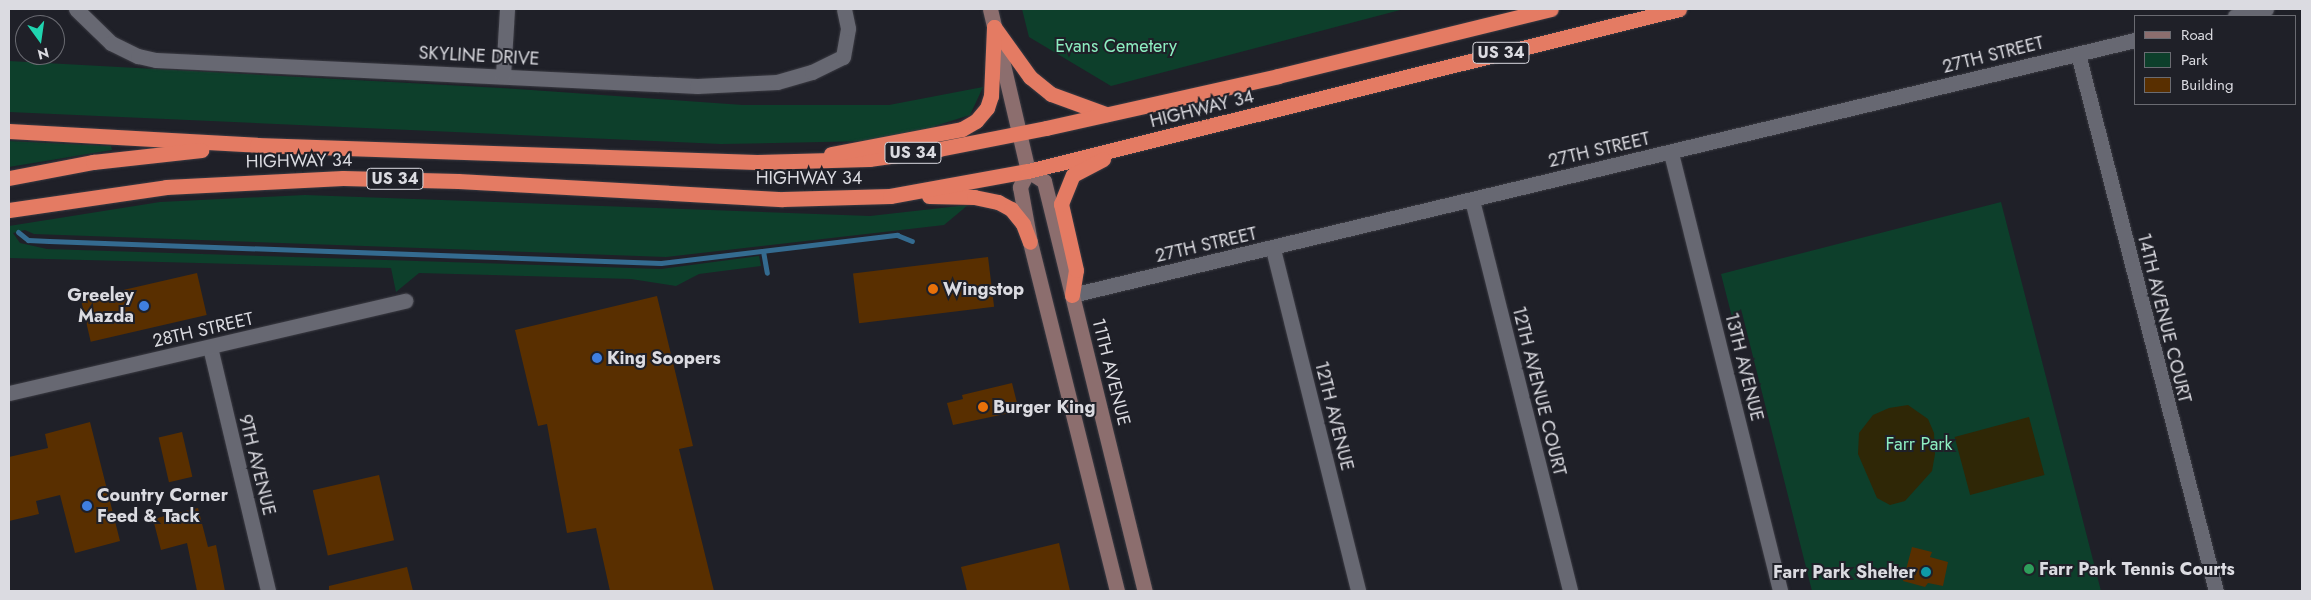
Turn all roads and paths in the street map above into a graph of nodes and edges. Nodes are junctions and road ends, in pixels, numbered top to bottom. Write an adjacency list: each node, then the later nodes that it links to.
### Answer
1 (76, 9): 12 (street, SKYLINE DRIVE)
2 (507, 9): 12 (street)
3 (844, 9): 12 (street, SKYLINE DRIVE)
4 (990, 9): 9 (main road)
5 (1551, 9): 13 (highway, HIGHWAY 34 / US 34)
6 (1679, 9): 17 (highway, HIGHWAY 34 / US 34)
7 (2266, 9): 8 (street)
8 (2239, 15)
9 (994, 27): 13 (highway); 15 (main road); 19 (highway)
10 (2134, 40): 11 (street, 27TH STREET)
11 (2078, 54): 18 (street, 27TH STREET); 37 (street, 14TH AVENUE COURT)
12 (504, 75)
13 (1107, 114): 15 (highway, HIGHWAY 34 / US 34)
14 (9, 131): 16 (highway, HIGHWAY 34 / US 34)
15 (1020, 134): 19 (highway, HIGHWAY 34 / US 34); 20 (main road)
16 (258, 146): 19 (highway, HIGHWAY 34 / US 34); 21 (highway)
17 (1132, 146): 20 (highway, HIGHWAY 34 / US 34); 27 (highway)
18 (1671, 153): 23 (street, 27TH STREET); 36 (street, 13TH AVENUE)
19 (806, 161)
20 (1028, 171): 22 (highway, HIGHWAY 34 / US 34); 25 (main road); 27 (main road, 11TH AVENUE)
21 (9, 178)
22 (890, 196): 24 (highway, HIGHWAY 34 / US 34); 25 (highway)
23 (1472, 200): 26 (street, 27TH STREET); 35 (street, 12TH AVENUE COURT)
24 (9, 210)
25 (1030, 242): 32 (main road)
26 (1273, 249): 27 (street, 27TH STREET); 34 (street, 12TH AVENUE)
27 (1072, 295): 33 (main road, 11TH AVENUE)
28 (405, 301): 29 (street, 28TH STREET)
29 (210, 347): 30 (street, 28TH STREET); 31 (street, 9TH AVENUE)
30 (9, 393)
31 (268, 591)
32 (1117, 591)
33 (1145, 591)
34 (1358, 591)
35 (1570, 591)
36 (1780, 591)
37 (2216, 591)

